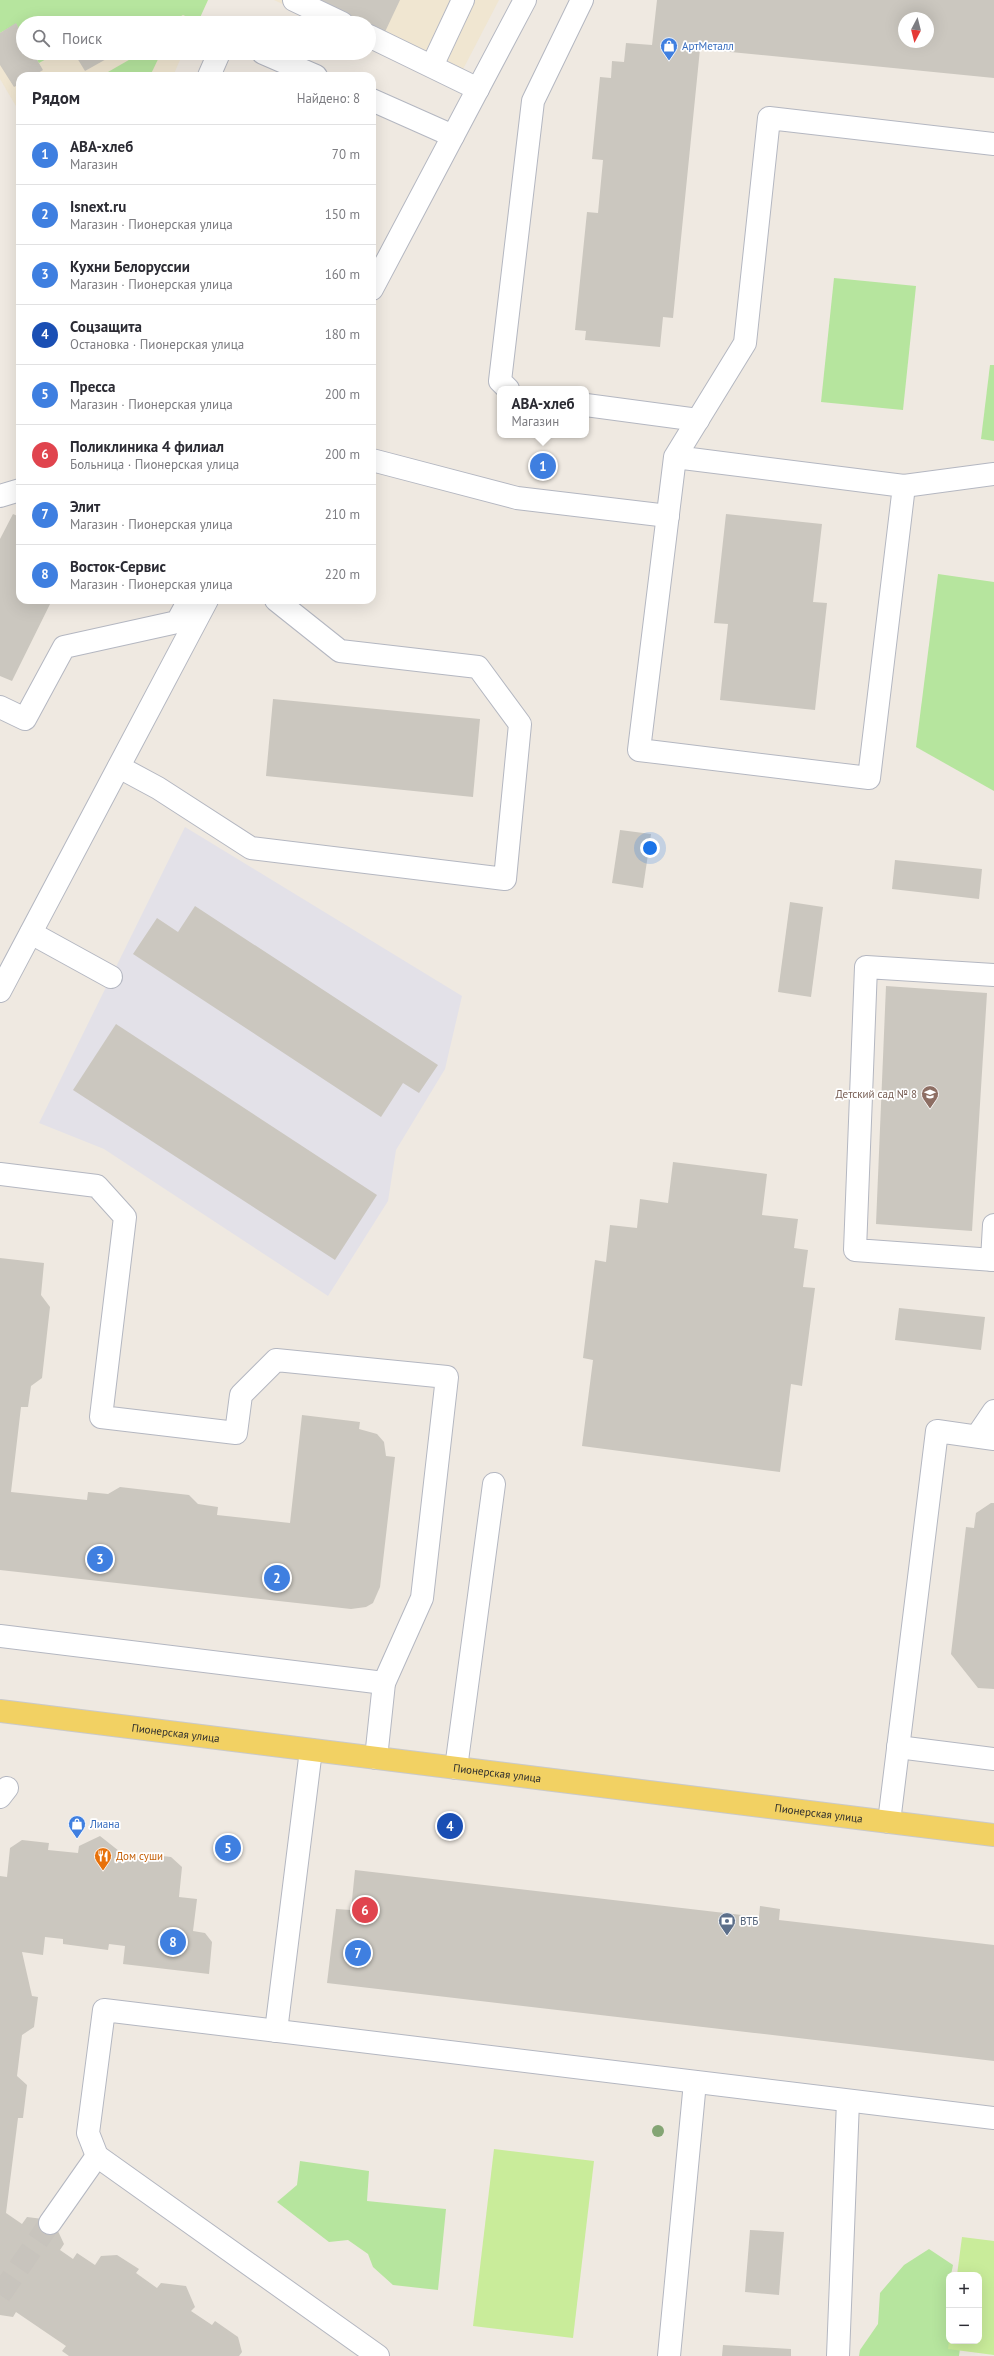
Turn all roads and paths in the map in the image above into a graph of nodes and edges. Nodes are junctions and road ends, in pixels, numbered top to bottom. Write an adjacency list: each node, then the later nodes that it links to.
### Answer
1 (294, 0): 5 (street)
2 (463, 0): 9 (street)
3 (525, 0): 12 (street)
4 (582, 0): 17 (street)
5 (327, 16)
6 (376, 39): 9 (street)
7 (216, 60): 10 (street)
8 (279, 60): 11 (street)
9 (432, 66): 12 (street)
10 (211, 72)
11 (307, 72)
12 (478, 89): 14 (street)
13 (376, 102): 14 (street)
14 (453, 136): 16 (street)
15 (994, 144): 19 (street)
16 (376, 281)
17 (505, 386)
18 (589, 405): 19 (street)
19 (698, 420): 20 (street)
20 (675, 457): 23 (street); 26 (street)
21 (376, 461): 26 (street)
22 (994, 474): 23 (street)
23 (904, 486): 26 (street)
24 (16, 491): 25 (street)
25 (0, 496)
26 (668, 516)
27 (187, 604): 30 (street)
28 (205, 604): 31 (street)
29 (281, 604): 31 (street)
30 (0, 707)
31 (119, 767): 32 (street)
32 (31, 932): 34 (street); 35 (street)
33 (994, 975): 38 (street)
34 (111, 978)
35 (0, 991)
36 (0, 1174): 43 (street)
37 (994, 1225): 38 (street)
38 (993, 1260)
39 (994, 1411): 40 (street)
40 (986, 1437): 45 (street)
41 (494, 1484): 49 (street)
42 (0, 1636): 43 (street)
43 (384, 1683): 47 (street)
44 (0, 1711): 46 (main road, Пионерская улица)
45 (898, 1747): 48 (street); 50 (street)
46 (311, 1750): 47 (main road, Пионерская улица); 52 (street)
47 (376, 1758): 49 (main road, Пионерская улица)
48 (994, 1759)
49 (456, 1768): 50 (main road, Пионерская улица)
50 (888, 1822): 51 (main road, Пионерская улица)
51 (994, 1835)
52 (276, 2031): 53 (street); 56 (street)
53 (695, 2082): 54 (street); 59 (street)
54 (848, 2100): 55 (street); 60 (street)
55 (994, 2118)
56 (97, 2156): 57 (street); 58 (street)
57 (50, 2223)
58 (378, 2356)
59 (669, 2356)
60 (838, 2356)

